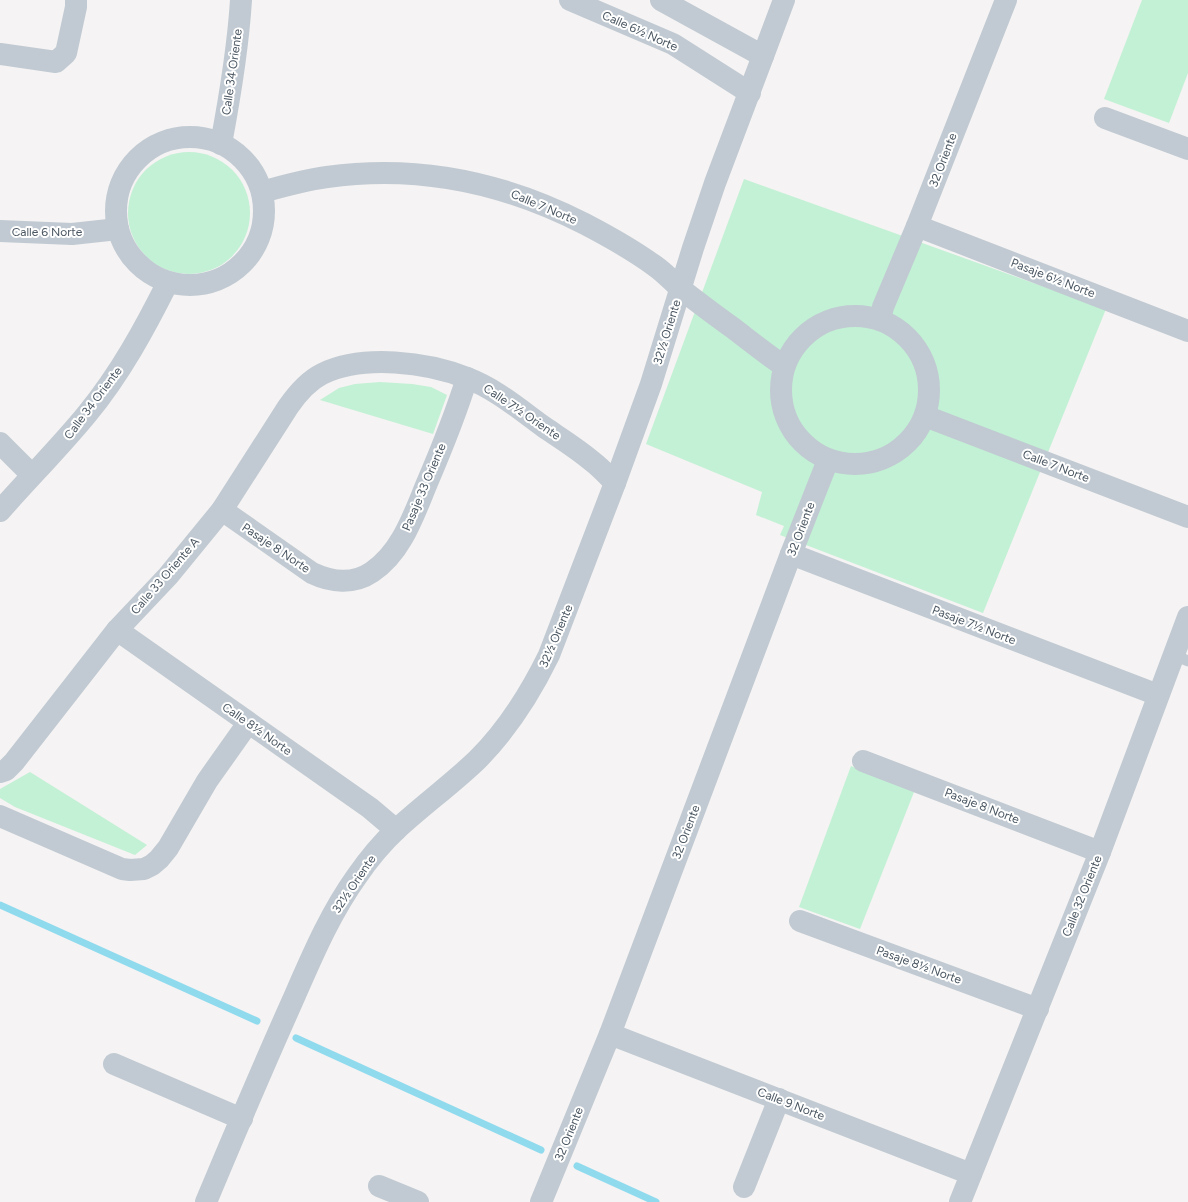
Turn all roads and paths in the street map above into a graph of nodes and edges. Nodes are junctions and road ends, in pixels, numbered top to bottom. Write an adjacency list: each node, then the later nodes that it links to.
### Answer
1 (76, 0): 7 (street)
2 (240, 0): 11 (street, Calle 34 Oriente)
3 (570, 0): 9 (street, Calle 6½ Norte)
4 (661, 0): 8 (street)
5 (784, 0): 8 (street, 32½ Oriente)
6 (1006, 0): 14 (street, 32 Oriente)
7 (0, 54)
8 (763, 56): 9 (street, 32½ Oriente)
9 (750, 92): 18 (street, 32½ Oriente)
10 (1105, 118): 12 (street)
11 (222, 144): 13 (street); 15 (street)
12 (1188, 149)
13 (262, 192): 17 (street); 18 (street, Calle 7 Norte)
14 (917, 226): 19 (street, 32 Oriente); 20 (street, Pasaje 6½ Norte)
15 (118, 229): 16 (street, Calle 6 Norte); 17 (street)
16 (0, 231)
17 (168, 282): 27 (street, Calle 34 Oriente)
18 (680, 289): 21 (street, Calle 7 Norte); 28 (street, 32½ Oriente)
19 (880, 320): 21 (street); 24 (street)
20 (1188, 331)
21 (784, 366): 26 (street)
22 (322, 374): 23 (street, Calle 7½ Oriente); 30 (street, Calle 33 Oriente A)
23 (467, 378): 28 (street, Calle 7½ Oriente); 33 (street, Pasaje 33 Oriente)
24 (925, 416): 26 (street); 31 (street, Calle 7 Norte)
25 (0, 443): 27 (street)
26 (828, 460): 32 (street, 32 Oriente)
27 (32, 475): 29 (street, Calle 34 Oriente)
28 (615, 483): 42 (street, 32½ Oriente)
29 (0, 510)
30 (222, 510): 33 (street, Pasaje 8 Norte); 35 (street, Calle 33 Oriente A)
31 (1188, 517)
32 (791, 554): 37 (street, Pasaje 7½ Norte); 46 (street, 32 Oriente)
33 (357, 579)
34 (1188, 617): 36 (street, Calle 32 Oriente)
35 (116, 630): 38 (street, Calle 8½ Norte); 40 (street, Calle 33 Oriente A)
36 (1181, 658): 37 (street, Calle 32 Oriente)
37 (1158, 695): 43 (street, Calle 32 Oriente)
38 (248, 722): 41 (street); 42 (street, Calle 8½ Norte)
39 (863, 761): 43 (street, Pasaje 8 Norte)
40 (0, 772)
41 (0, 816)
42 (396, 830): 49 (street, 32½ Oriente)
43 (1100, 852): 45 (street, Calle 32 Oriente)
44 (800, 921): 45 (street, Pasaje 8½ Norte)
45 (1038, 1009): 50 (street, Calle 32 Oriente)
46 (610, 1034): 48 (street, Calle 9 Norte); 55 (street, 32 Oriente)
47 (114, 1064): 49 (street)
48 (779, 1099): 50 (street, Calle 9 Norte); 52 (street)
49 (242, 1119): 53 (street, 32½ Oriente)
50 (971, 1174): 56 (street, Calle 32 Oriente)
51 (380, 1186): 54 (street)
52 (744, 1187)
53 (206, 1202)
54 (418, 1202)
55 (541, 1202)
56 (960, 1202)

